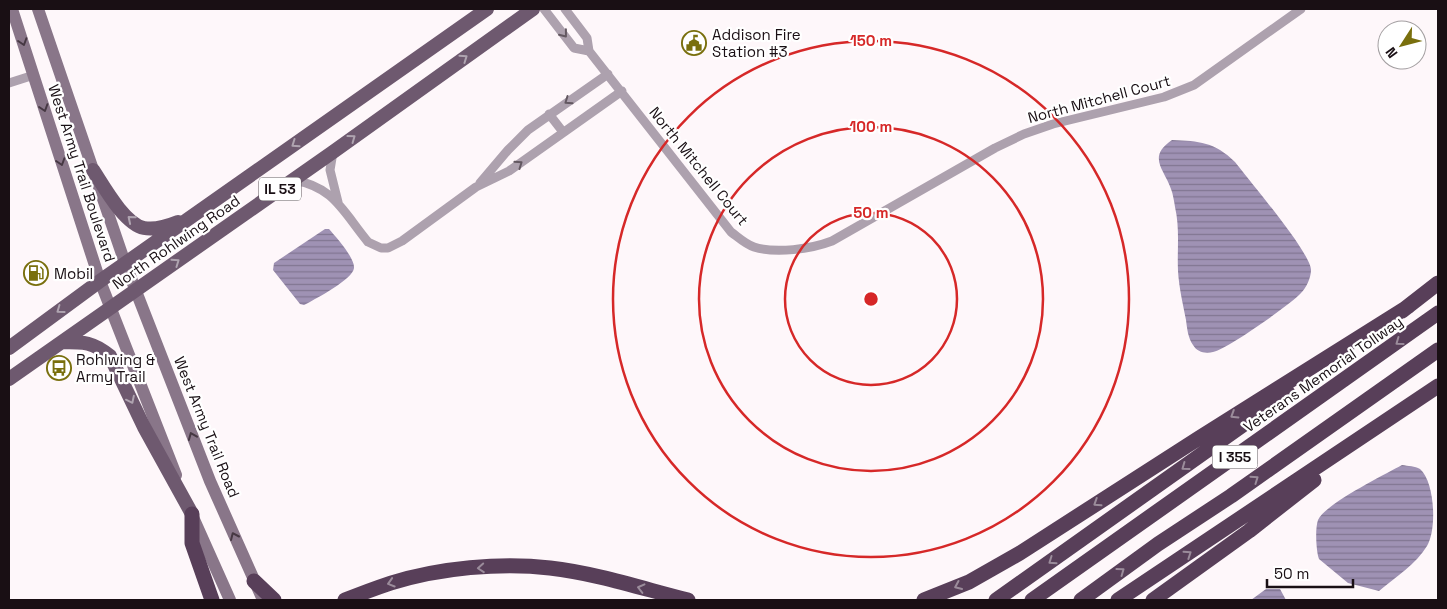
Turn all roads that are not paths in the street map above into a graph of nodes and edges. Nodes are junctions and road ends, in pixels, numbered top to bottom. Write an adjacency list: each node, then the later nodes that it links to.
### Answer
1 (12, 9): 10 (main road, West Army Trail Boulevard, one-way to 10)
2 (38, 9): 16 (main road, West Army Trail Boulevard)
3 (487, 9): 20 (main road, North Rohlwing Road / IL 53, one-way to 20)
4 (532, 9): 15 (main road, North Rohlwing Road / IL 53, one-way to 4)
5 (544, 9): 8 (street, North Mitchell Court, one-way to 8)
6 (565, 9): 8 (street, North Mitchell Court)
7 (1301, 9): 12 (street, North Mitchell Court)
8 (589, 52): 9 (street, North Mitchell Court)
9 (608, 74): 12 (street, North Mitchell Court); 13 (street, one-way to 13)
10 (34, 75): 11 (street); 22 (main road, West Army Trail Boulevard, one-way to 22)
11 (9, 83)
12 (622, 91): 14 (street)
13 (549, 114): 14 (street); 18 (street)
14 (563, 132): 18 (street, one-way to 14)
15 (333, 152): 17 (main road, North Rohlwing Road / IL 53); 19 (street)
16 (93, 170): 20 (main road, one-way to 16); 21 (main road, West Army Trail Boulevard)
17 (292, 180): 19 (street); 24 (main road, North Rohlwing Road / IL 53, one-way to 17)
18 (476, 187): 19 (street)
19 (338, 202)
20 (192, 216): 21 (main road, North Rohlwing Road / IL 53)
21 (125, 263): 22 (main road, North Rohlwing Road / IL 53); 24 (main road, West Army Trail Road)
22 (100, 281): 26 (main road); 29 (main road, North Rohlwing Road / IL 53, one-way to 29)
23 (1438, 283): 25 (highway)
24 (136, 290): 26 (main road, North Rohlwing Road / IL 53); 35 (main road, West Army Trail Road, one-way to 24)
25 (1409, 306): 42 (highway, one-way to 42); 43 (highway, one-way to 43)
26 (110, 308): 28 (main road, North Rohlwing Road / IL 53); 34 (main road)
27 (1438, 313): 44 (highway, Veterans Memorial Tollway / I 355, one-way to 44)
28 (62, 342): 31 (main road, North Rohlwing Road / IL 53); 34 (main road, one-way to 34)
29 (9, 348)
30 (1438, 350): 45 (highway, I 355, one-way to 30)
31 (9, 379)
32 (1438, 386): 33 (highway)
33 (1414, 402): 46 (highway, one-way to 33); 47 (highway)
34 (192, 514): 36 (highway); 37 (main road)
35 (254, 581): 38 (main road, West Army Trail Road); 39 (highway)
36 (212, 600)
37 (230, 600)
38 (263, 600)
39 (274, 600)
40 (345, 600): 41 (highway, one-way to 40)
41 (688, 600)
42 (924, 600)
43 (996, 600)
44 (1032, 600)
45 (1081, 600)
46 (1118, 600)
47 (1154, 600)

